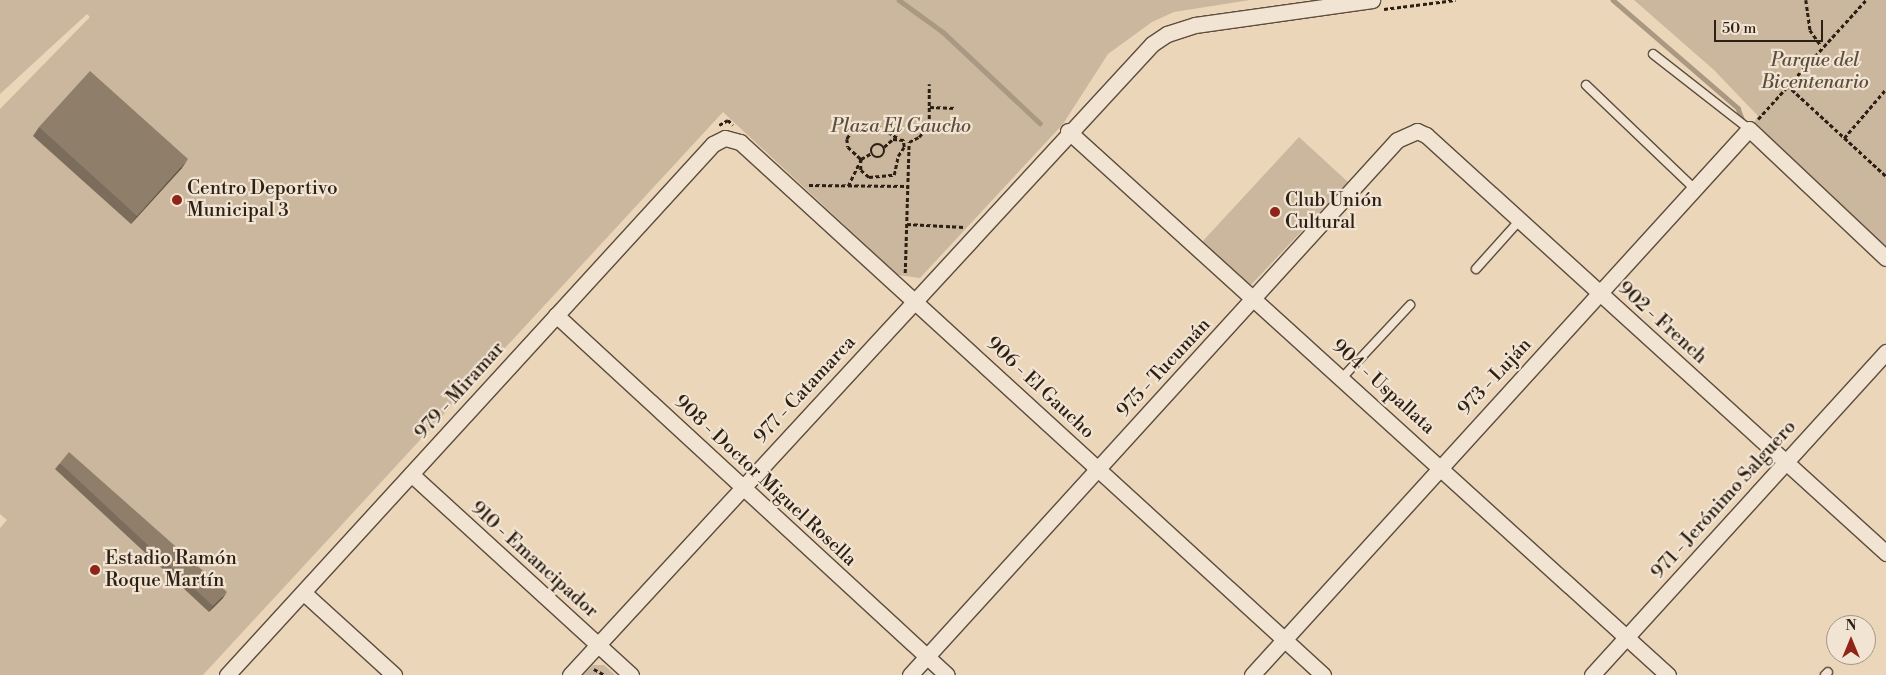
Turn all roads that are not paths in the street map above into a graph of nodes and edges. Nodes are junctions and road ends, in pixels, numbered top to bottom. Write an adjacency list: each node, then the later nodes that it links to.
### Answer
1 (1374, 5): 5 (street, 977 - Catamarca)
2 (1653, 54): 4 (lane)
3 (1586, 85): 8 (lane)
4 (1749, 130): 8 (street, 973 - Luján); 10 (street)
5 (1068, 131): 13 (street, 977 - Catamarca); 14 (street, 904 - Uspallata)
6 (1407, 133): 9 (street, 902 - French); 14 (street, 975 - Tucumán)
7 (720, 134): 13 (street, 906 - El Gaucho); 16 (street, 979 - Miramar)
8 (1694, 189): 12 (street, 973 - Luján)
9 (1520, 220): 11 (lane); 12 (street, 902 - French)
10 (1886, 258)
11 (1476, 270)
12 (1600, 294): 19 (street, 902 - French); 20 (street, 973 - Luján)
13 (915, 300): 21 (street, 906 - El Gaucho); 23 (street, 977 - Catamarca)
14 (1255, 300): 18 (street, 904 - Uspallata); 21 (street, 975 - Tucumán)
15 (1410, 305): 18 (lane)
16 (556, 315): 22 (street, 979 - Miramar); 23 (street, 908 - Doctor Miguel Rosella)
17 (1886, 352): 19 (street, 971 - Jerónimo Salguero)
18 (1342, 378): 20 (street, 904 - Uspallata)
19 (1785, 461): 24 (street, 902 - French); 26 (street, 971 - Jerónimo Salguero)
20 (1441, 466): 26 (street, 904 - Uspallata); 27 (street, 973 - Luján)
21 (1098, 468): 27 (street, 906 - El Gaucho); 29 (street, 975 - Tucumán)
22 (411, 474): 25 (street, 979 - Miramar); 28 (street, 910 - Emancipador)
23 (742, 487): 28 (street, 977 - Catamarca); 29 (street, 908 - Doctor Miguel Rosella)
24 (1886, 553)
25 (304, 593): 30 (street, 979 - Miramar); 31 (street)
26 (1626, 638): 38 (street, 971 - Jerónimo Salguero); 39 (street, 904 - Uspallata)
27 (1284, 639): 36 (street, 973 - Luján); 37 (street, 906 - El Gaucho)
28 (598, 645): 32 (street, 977 - Catamarca); 33 (street, 910 - Emancipador)
29 (927, 657): 34 (street, 975 - Tucumán); 35 (street, 908 - Doctor Miguel Rosella)
30 (227, 675)
31 (394, 675)
32 (570, 675)
33 (631, 675)
34 (910, 675)
35 (947, 675)
36 (1252, 675)
37 (1323, 675)
38 (1592, 675)
39 (1668, 675)

